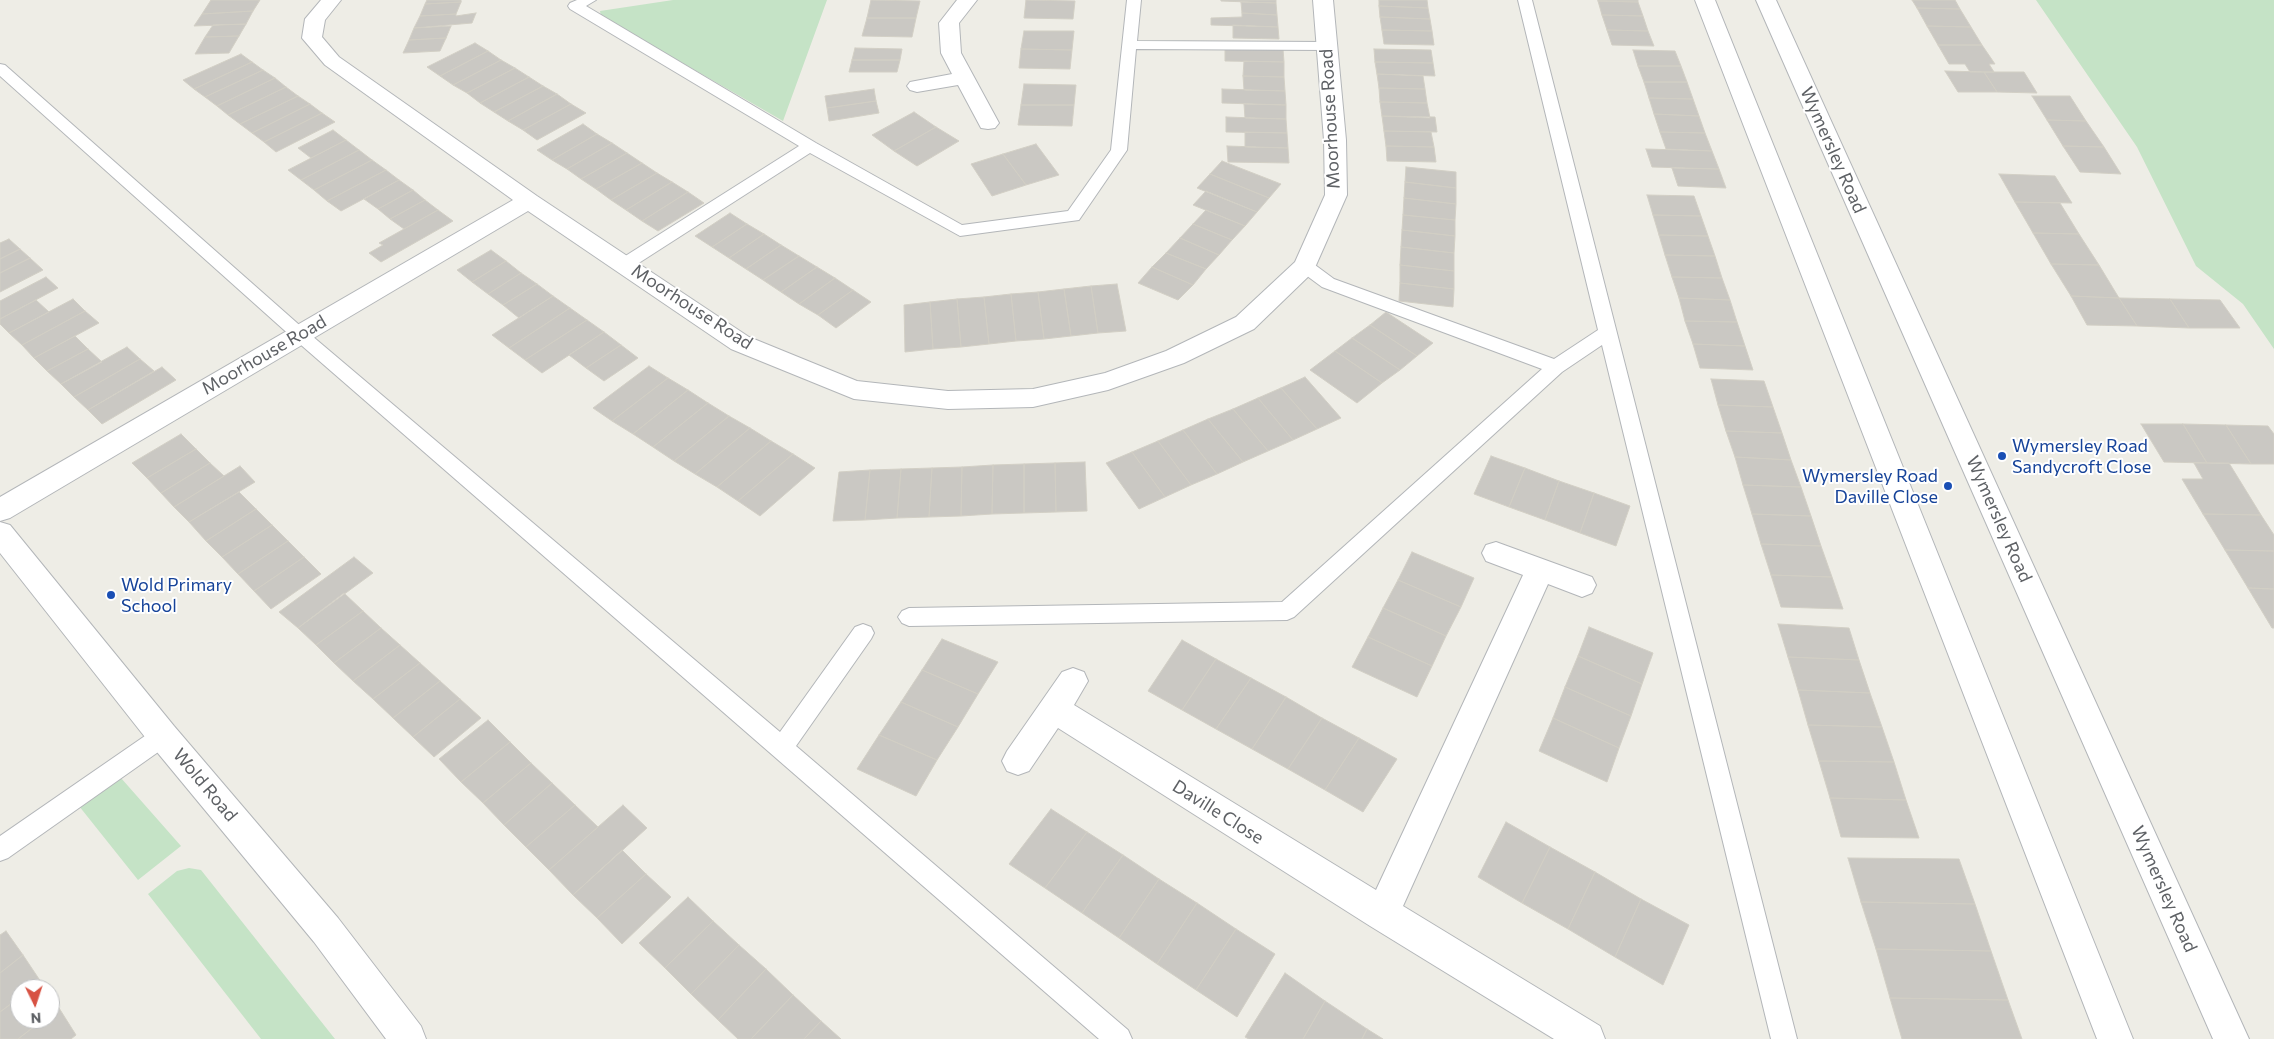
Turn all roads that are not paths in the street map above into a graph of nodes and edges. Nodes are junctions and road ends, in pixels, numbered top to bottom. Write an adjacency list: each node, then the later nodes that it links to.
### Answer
1 (331, 0): 16 (street, Moorhouse Road)
2 (967, 0): 12 (street)
3 (1134, 0): 9 (lane)
4 (1323, 0): 10 (street, Moorhouse Road)
5 (1525, 0): 19 (lane)
6 (1705, 0): 40 (street)
7 (1766, 0): 41 (street, Wymersley Road)
8 (576, 2): 15 (lane)
9 (1129, 45): 10 (lane); 15 (lane)
10 (1326, 46): 18 (street, Moorhouse Road)
11 (0, 68): 20 (lane)
12 (963, 78): 13 (street); 14 (street)
13 (916, 86)
14 (988, 123)
15 (810, 146): 17 (lane)
16 (529, 201): 17 (street, Moorhouse Road); 20 (street, Moorhouse Road)
17 (625, 264): 18 (street, Moorhouse Road)
18 (1305, 266): 21 (lane)
19 (1608, 332): 21 (lane); 39 (lane)
20 (298, 334): 22 (street, Moorhouse Road); 32 (lane)
21 (1556, 367): 27 (lane)
22 (0, 510)
23 (0, 534): 31 (street, Wold Road)
24 (1496, 553): 25 (street)
25 (1541, 568): 26 (street); 35 (street)
26 (1582, 584)
27 (910, 617)
28 (863, 633): 32 (lane)
29 (1073, 681): 30 (street)
30 (1055, 710): 33 (street); 35 (street, Daville Close)
31 (164, 736): 34 (lane); 36 (street, Wold Road)
32 (782, 748): 37 (lane)
33 (1018, 761)
34 (0, 850)
35 (1382, 914): 38 (street, Daville Close)
36 (408, 1039)
37 (1118, 1039)
38 (1587, 1039)
39 (1784, 1039)
40 (2115, 1039)
41 (2231, 1039)

